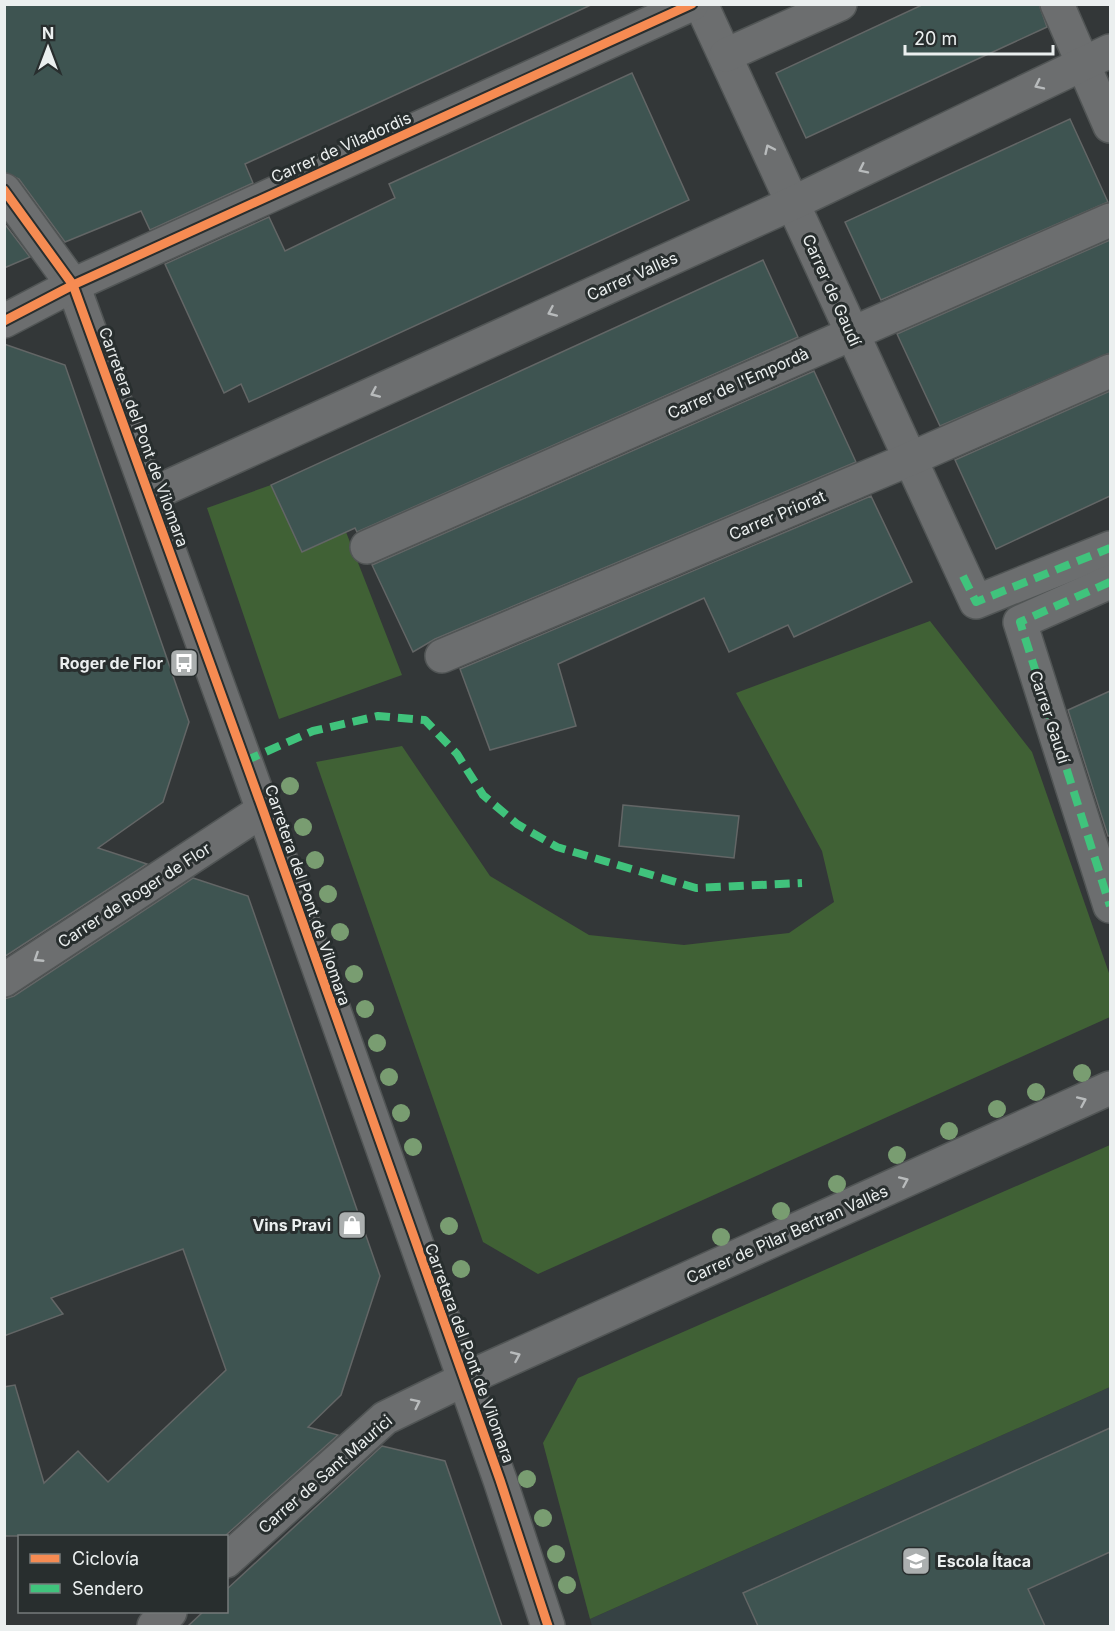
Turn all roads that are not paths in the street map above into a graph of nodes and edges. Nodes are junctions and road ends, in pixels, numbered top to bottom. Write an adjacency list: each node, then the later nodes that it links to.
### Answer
1 (692, 4): 11 (street, Carrer de Viladordis)
2 (701, 4): 5 (street, Carrer de Gaudí)
3 (840, 4): 5 (street)
4 (1057, 4): 6 (street)
5 (726, 55): 9 (street, Carrer de Gaudí, one-way to 5)
6 (1097, 57): 7 (street); 9 (street, Carrer Vallès, one-way to 9)
7 (1110, 126)
8 (4, 190): 11 (street, Carretera del Pont de Vilomara)
9 (793, 203): 13 (street, Carrer de Gaudí); 16 (street, Carrer Vallès, one-way to 16)
10 (1110, 220): 13 (street, Carrer de l'Empordà)
11 (73, 285): 12 (street, Carrer de Viladordis); 16 (street, Carretera del Pont de Vilomara)
12 (4, 321)
13 (852, 333): 15 (street, Carrer de Gaudí); 17 (street, Carrer de l'Empordà)
14 (1110, 371): 15 (street, Carrer Priorat)
15 (910, 459): 18 (street, Carrer de Gaudí); 20 (street, Carrer Priorat)
16 (150, 495): 21 (street, Carretera del Pont de Vilomara)
17 (367, 547)
18 (1110, 548)
19 (1110, 582): 22 (street, Carrer Gaudí)
20 (442, 656)
21 (262, 810): 23 (street, Carrer de Roger de Flor, one-way to 23); 25 (street, Carretera del Pont de Vilomara)
22 (1110, 906)
23 (4, 980)
24 (1110, 1088): 25 (street, Carrer de Pilar Bertran Vallès, one-way to 24)
25 (463, 1380): 26 (street, Carrer de Sant Maurici, one-way to 25); 29 (street, Carretera del Pont de Vilomara)
26 (228, 1559)
27 (168, 1613): 28 (street)
28 (154, 1626)
29 (548, 1626)

